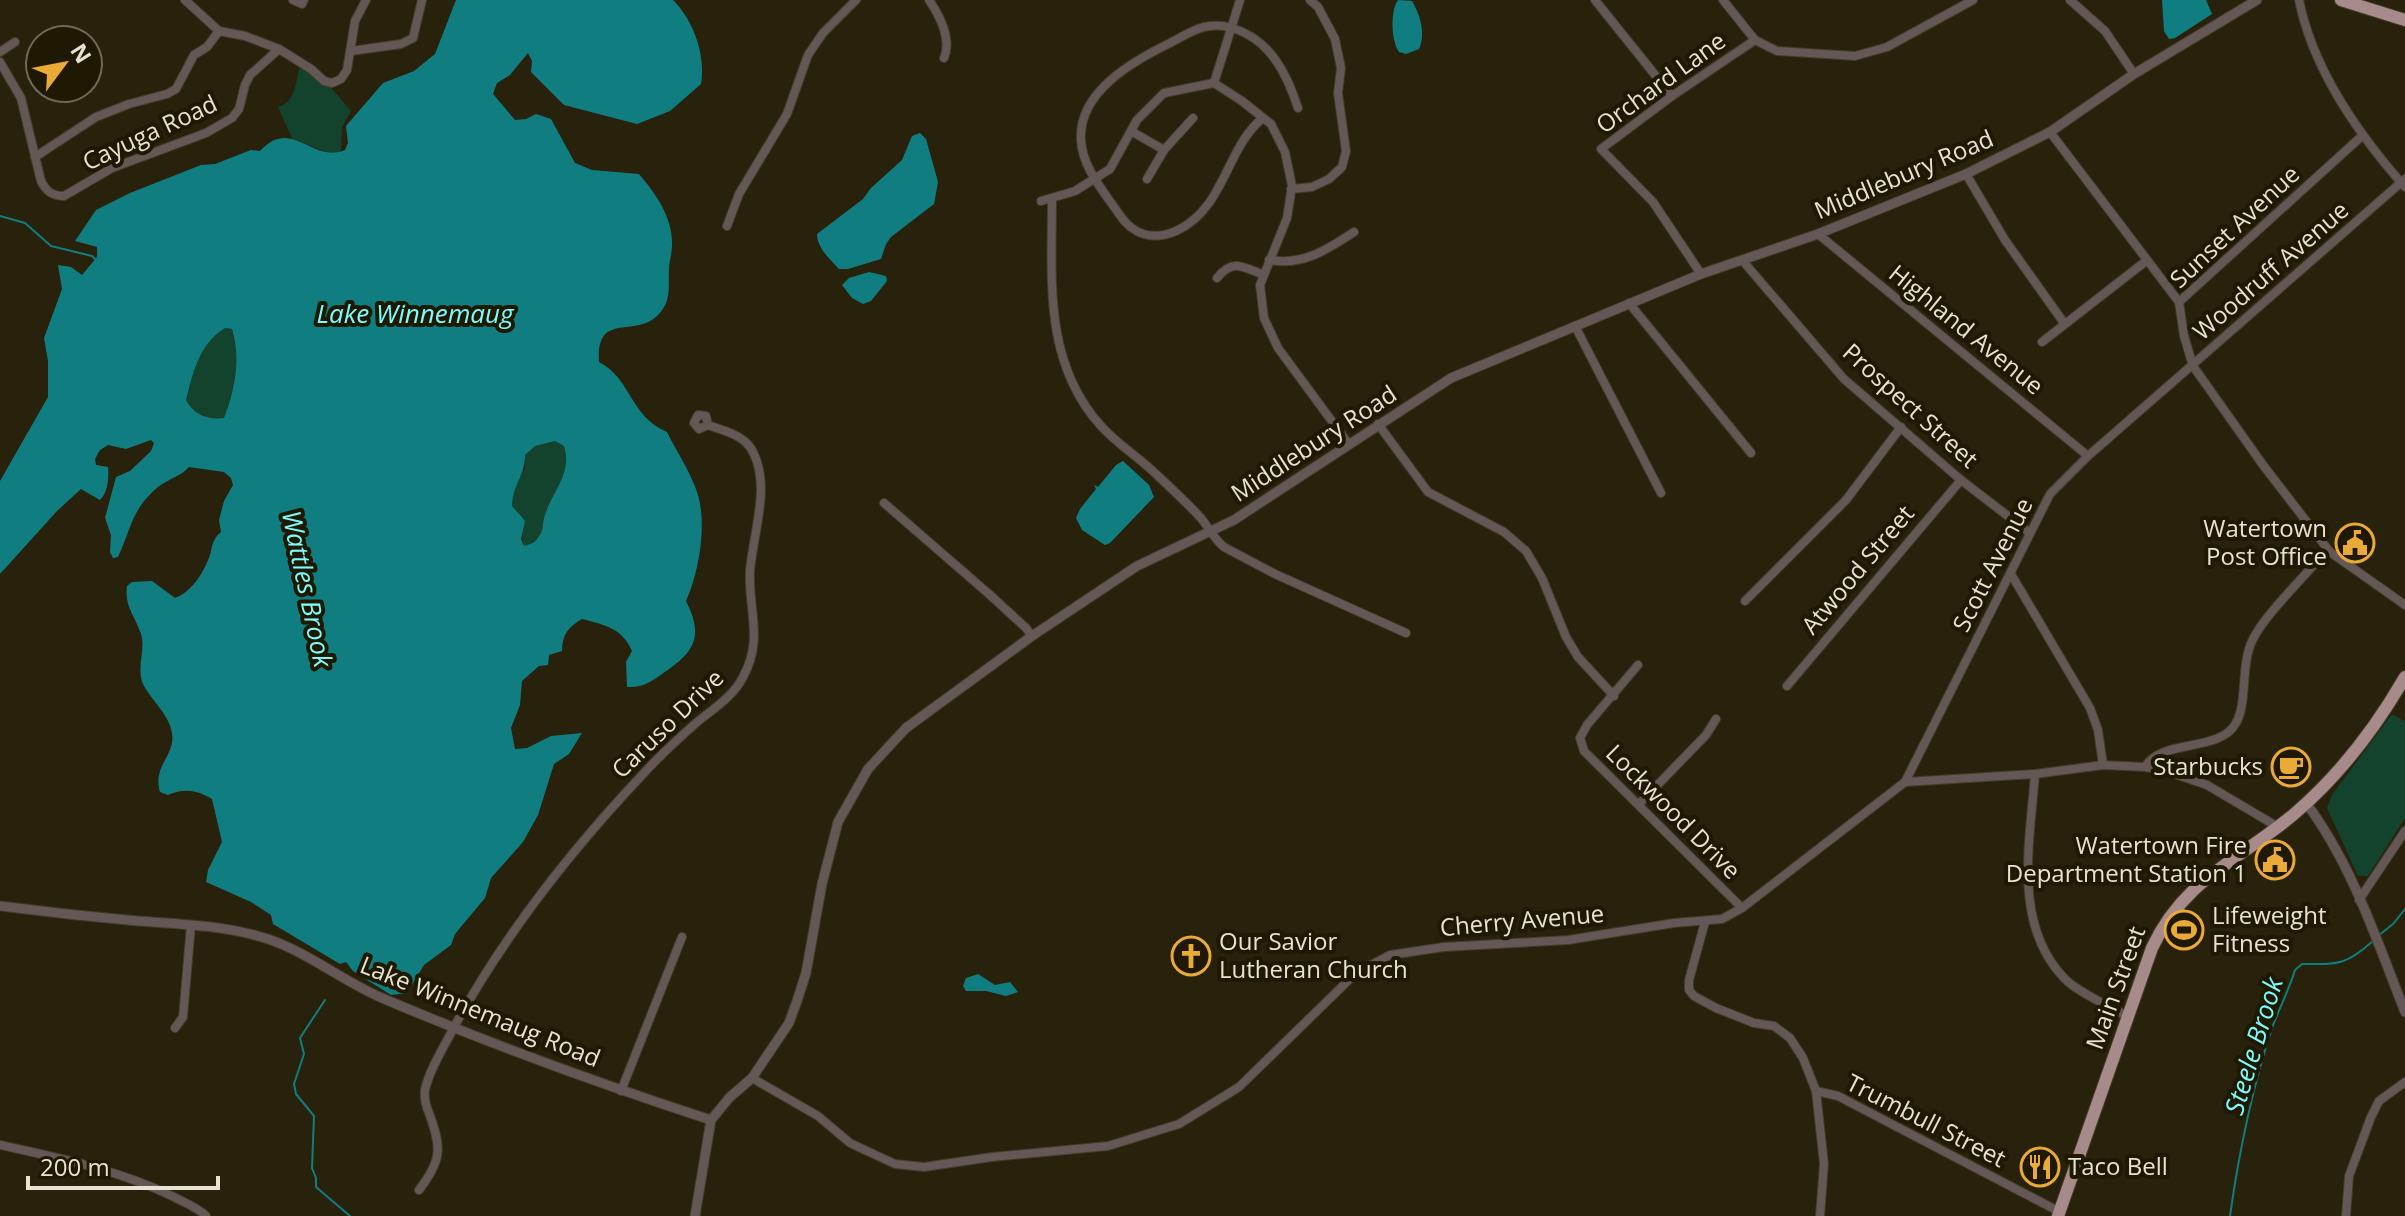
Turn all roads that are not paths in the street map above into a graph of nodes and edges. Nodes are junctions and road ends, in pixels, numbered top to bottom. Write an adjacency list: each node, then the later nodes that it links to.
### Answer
1 (185, 0): 19 (street)
2 (293, 0): 16 (street)
3 (366, 0): 23 (street)
4 (422, 0): 23 (street)
5 (856, 0): 45 (street)
6 (929, 0): 25 (street)
7 (1240, 0): 18 (street)
8 (1310, 0): 42 (street)
9 (1595, 0): 29 (street)
10 (1723, 0): 20 (street)
11 (1973, 0): 20 (street)
12 (2070, 0): 27 (street)
13 (2257, 0): 27 (street, Middlebury Road)
14 (2299, 0): 35 (street)
15 (2341, 0): 17 (main road)
16 (303, 2)
17 (2405, 20)
18 (1232, 27): 28 (street); 30 (street); 39 (street)
19 (219, 31): 22 (street); 37 (street)
20 (1755, 40): 29 (street, Orchard Lane)
21 (15, 42): 24 (street)
22 (279, 49): 23 (street); 37 (street, Cayuga Road)
23 (351, 51)
24 (0, 52)
25 (944, 58)
26 (0, 62): 37 (street, Cayuga Road)
27 (2134, 74): 34 (street, Middlebury Road)
28 (1214, 83): 32 (street); 33 (street)
29 (1672, 96): 51 (street, Orchard Lane)
30 (1298, 108)
31 (1193, 118): 36 (street)
32 (1263, 118): 39 (street); 42 (street)
33 (1131, 131): 36 (street); 39 (street)
34 (2050, 132): 38 (street, Middlebury Road); 50 (street)
35 (2363, 135): 41 (street); 54 (street, Sunset Avenue)
36 (1164, 150): 40 (street)
37 (35, 157)
38 (1966, 174): 47 (street, Middlebury Road); 56 (street)
39 (1095, 179): 43 (street)
40 (1147, 179)
41 (2404, 183): 59 (street, Woodruff Avenue)
42 (1291, 189): 48 (street)
43 (1052, 199): 44 (street); 69 (street)
44 (1041, 201)
45 (727, 226)
46 (1354, 232): 48 (street)
47 (1818, 234): 49 (street, Middlebury Road); 65 (street, Highland Avenue)
48 (1269, 260): 52 (street)
49 (1742, 260): 51 (street, Middlebury Road); 62 (street, Prospect Street)
50 (2146, 261): 54 (street); 56 (street)
51 (1701, 274): 55 (street, Middlebury Road)
52 (1264, 275): 53 (street); 63 (street)
53 (1217, 278)
54 (2179, 302): 59 (street, Sunset Avenue)
55 (1629, 303): 57 (street, Middlebury Road); 64 (street)
56 (2064, 323): 58 (street)
57 (1575, 326): 60 (street, Middlebury Road); 67 (street)
58 (2042, 342)
59 (2193, 366): 65 (street, Scott Avenue); 71 (street, Woodruff Avenue)
60 (1378, 424): 63 (street, Middlebury Road); 81 (street)
61 (708, 425): 100 (street, Caruso Drive)
62 (1901, 427): 66 (street, Prospect Street); 73 (street)
63 (1348, 443): 69 (street, Middlebury Road)
64 (1751, 453)
65 (2088, 456): 70 (street, Scott Avenue)
66 (1961, 480): 70 (street, Prospect Street); 79 (street, Atwood Street)
67 (1661, 493)
68 (884, 503): 76 (street)
69 (1211, 532): 75 (street); 76 (street, Middlebury Road)
70 (2030, 533): 72 (street, Scott Avenue)
71 (2330, 552): 74 (street, Woodruff Avenue); 84 (street)
72 (2011, 574): 83 (street); 86 (street, Scott Avenue)
73 (1745, 601)
74 (2405, 605)
75 (1406, 633)
76 (1032, 636): 101 (street, Middlebury Road)
77 (1638, 665): 81 (street, Lockwood Drive)
78 (2405, 677): 80 (main road, Main Street)
79 (1787, 686)
80 (2401, 695): 87 (main road, Main Street)
81 (1614, 696): 88 (street, Lockwood Drive)
82 (1716, 719): 88 (street)
83 (2103, 765): 84 (street); 85 (street)
84 (2145, 767): 89 (street)
85 (2035, 774): 86 (street); 98 (street)
86 (1905, 782): 93 (street, Cherry Avenue)
87 (2306, 803): 89 (main road, Main Street); 91 (street)
88 (1639, 804): 93 (street, Lockwood Drive)
89 (2278, 827): 98 (main road, Main Street)
90 (2405, 831): 91 (street)
91 (2359, 900): 97 (street)
92 (0, 906): 95 (street, Lake Winnemaug Road)
93 (1742, 908): 94 (street, Cherry Avenue)
94 (1705, 922): 101 (street, Cherry Avenue); 104 (street)
95 (191, 925): 99 (street); 100 (street, Lake Winnemaug Road)
96 (682, 937): 103 (street)
97 (2404, 1005)
98 (2128, 1017): 108 (main road, Main Street)
99 (175, 1028)
100 (454, 1029): 103 (street, Lake Winnemaug Road); 107 (street, Caruso Drive)
101 (752, 1078): 105 (street, Middlebury Road)
102 (2405, 1082): 112 (street)
103 (621, 1091): 105 (street, Lake Winnemaug Road)
104 (1816, 1091): 108 (street, Trumbull Street); 111 (street)
105 (711, 1120): 110 (street)
106 (0, 1145): 109 (street)
107 (419, 1190)
108 (2059, 1214)
109 (206, 1216)
110 (695, 1216)
111 (1820, 1216)
112 (2346, 1216)

